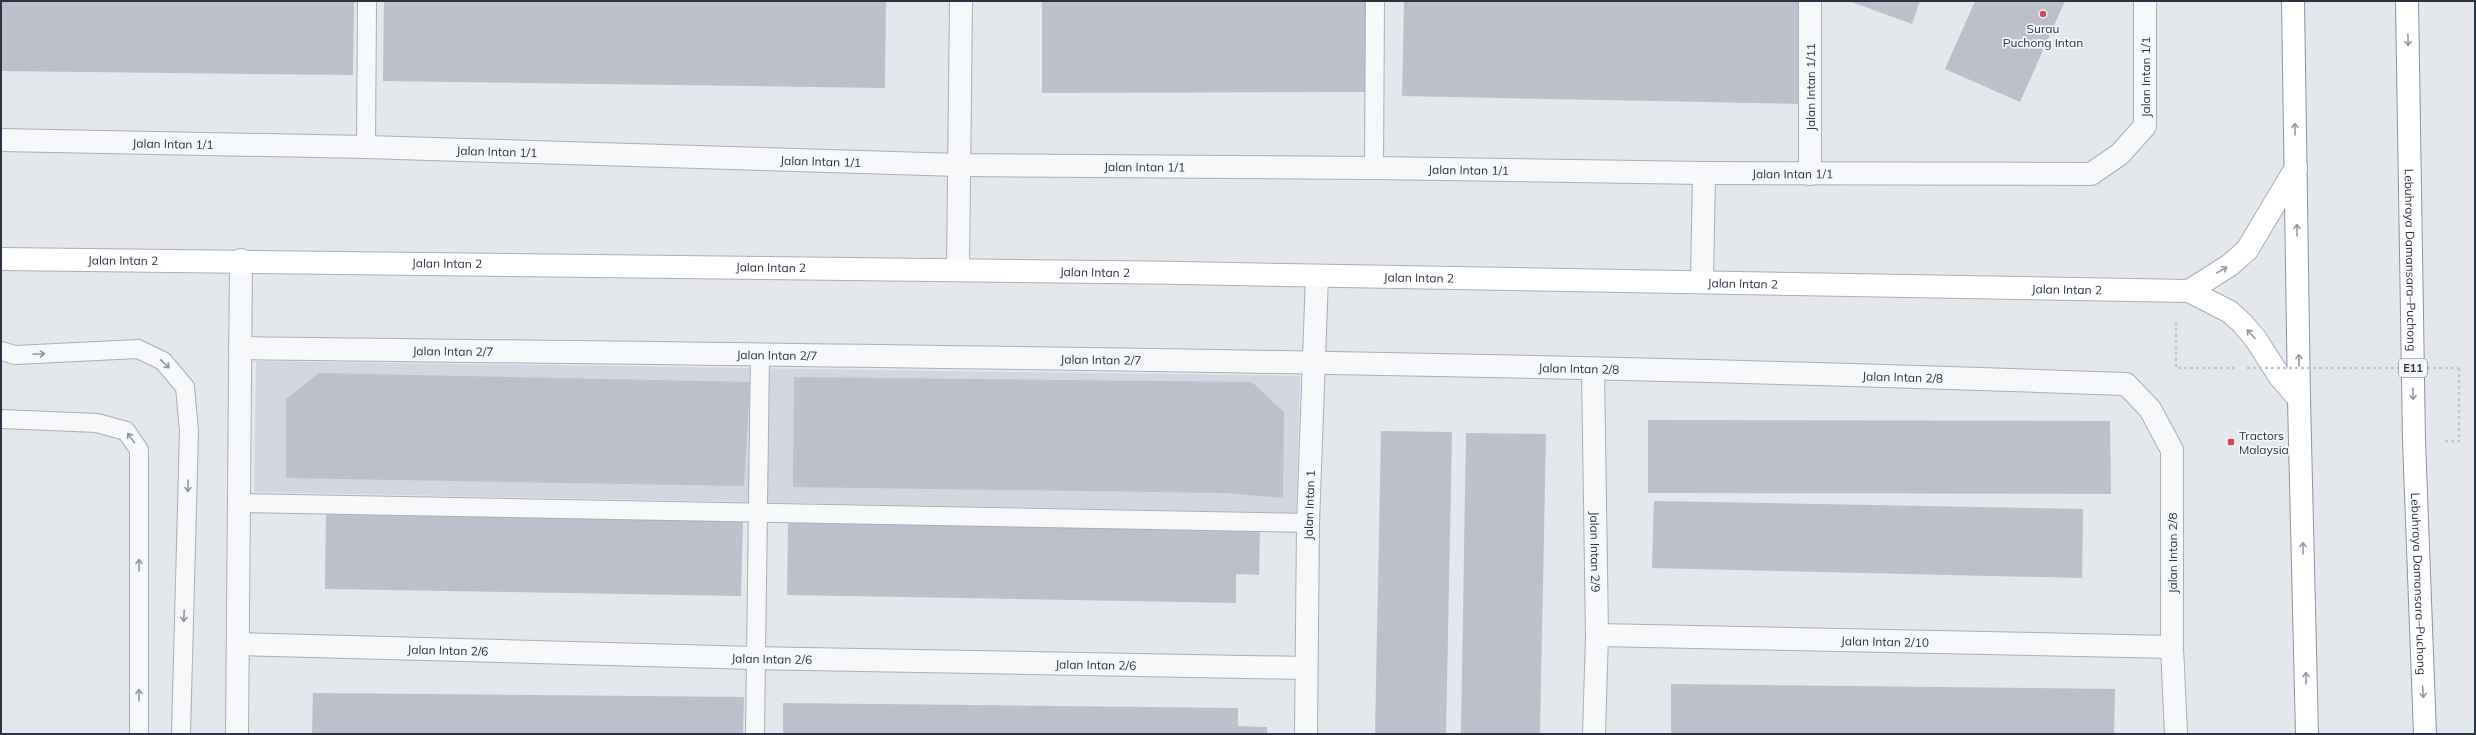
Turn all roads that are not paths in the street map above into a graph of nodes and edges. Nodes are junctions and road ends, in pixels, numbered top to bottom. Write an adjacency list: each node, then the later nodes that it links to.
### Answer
1 (367, 1): 9 (lane)
2 (961, 1): 10 (street)
3 (1375, 1): 11 (lane)
4 (1810, 1): 14 (street, Jalan Intan 1/11)
5 (2145, 1): 14 (street, Jalan Intan 1/1)
6 (2293, 1): 12 (main road, one-way to 6)
7 (2407, 1): 44 (main road, Lebuhraya Damansara–Puchong / E11, one-way to 44)
8 (1, 140): 9 (street, Jalan Intan 1/1)
9 (366, 147): 10 (street, Jalan Intan 1/1)
10 (959, 165): 11 (street, Jalan Intan 1/1); 17 (street)
11 (1374, 168): 13 (street, Jalan Intan 1/1)
12 (2296, 168): 20 (main road, one-way to 12); 26 (main road, one-way to 12)
13 (1704, 173): 14 (street, Jalan Intan 1/1); 19 (street)
14 (1810, 174)
15 (1, 259): 16 (main road, Jalan Intan 2)
16 (241, 260): 17 (main road, Jalan Intan 2); 21 (street)
17 (958, 270): 18 (main road, Jalan Intan 2)
18 (1317, 276): 19 (main road, Jalan Intan 2); 24 (street, Jalan Intan 1)
19 (1702, 281): 20 (main road, Jalan Intan 2)
20 (2189, 291): 26 (main road, Jalan Intan 2, one-way to 20)
21 (240, 348): 23 (street, Jalan Intan 2/7); 28 (street)
22 (1, 351): 37 (lane, one-way to 37)
23 (760, 354): 24 (street, Jalan Intan 2/7); 29 (lane)
24 (1313, 362): 25 (street, Jalan Intan 2/8); 30 (street, Jalan Intan 1)
25 (1593, 370): 31 (street, Jalan Intan 2/9); 33 (street, Jalan Intan 2/8)
26 (2299, 399): 43 (main road, one-way to 26)
27 (1, 419): 36 (lane, one-way to 27)
28 (238, 503): 29 (lane); 32 (street)
29 (757, 513): 30 (lane); 34 (lane)
30 (1308, 523): 35 (street, Jalan Intan 1)
31 (1597, 635): 33 (street, Jalan Intan 2/10); 41 (street, Jalan Intan 2/9)
32 (238, 644): 34 (street, Jalan Intan 2/6); 38 (street)
33 (2172, 647): 42 (street, Jalan Intan 2/8)
34 (755, 658): 35 (street, Jalan Intan 2/6); 39 (lane)
35 (1306, 668): 40 (street, Jalan Intan 1)
36 (139, 734)
37 (181, 734)
38 (237, 734)
39 (755, 734)
40 (1306, 734)
41 (1594, 734)
42 (2176, 734)
43 (2307, 734)
44 (2425, 734)

